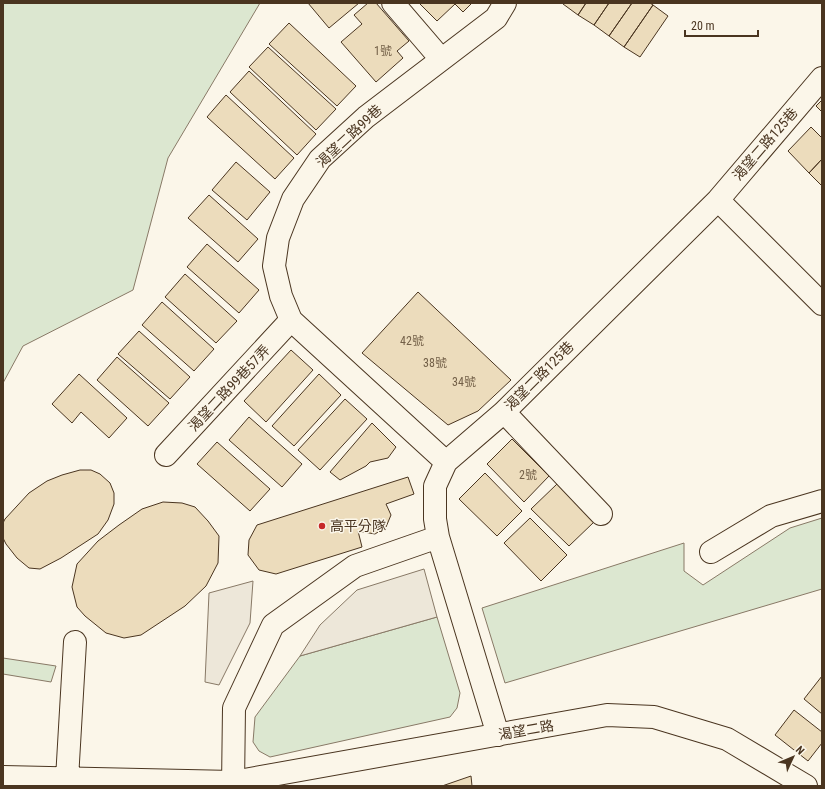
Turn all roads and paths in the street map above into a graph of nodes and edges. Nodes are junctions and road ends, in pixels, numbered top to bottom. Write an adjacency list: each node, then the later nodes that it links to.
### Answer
1 (393, 3): 3 (street)
2 (505, 3): 3 (street, 渴望二路99巷)
3 (441, 59): 7 (street, 渴望二路99巷)
4 (822, 78): 5 (street, 渴望二路125巷)
5 (718, 200): 6 (street); 8 (street, 渴望二路125巷)
6 (822, 304)
7 (291, 320): 9 (street, 渴望二路99巷57弄); 10 (street, 渴望二路99巷)
8 (504, 412): 10 (street, 渴望二路125巷); 12 (street)
9 (166, 455)
10 (446, 462): 13 (street, 渴望二路125巷)
11 (822, 500): 14 (street)
12 (601, 514)
13 (438, 537): 16 (street, 渴望二路125巷); 20 (street)
14 (711, 552)
15 (75, 642): 18 (street)
16 (498, 735): 20 (street, 渴望二路); 21 (street, 渴望二路)
17 (3, 777): 18 (street, 渴望二路)
18 (67, 779): 20 (street, 渴望二路)
19 (822, 782): 22 (street)
20 (233, 784)
21 (806, 786)
22 (818, 786)

